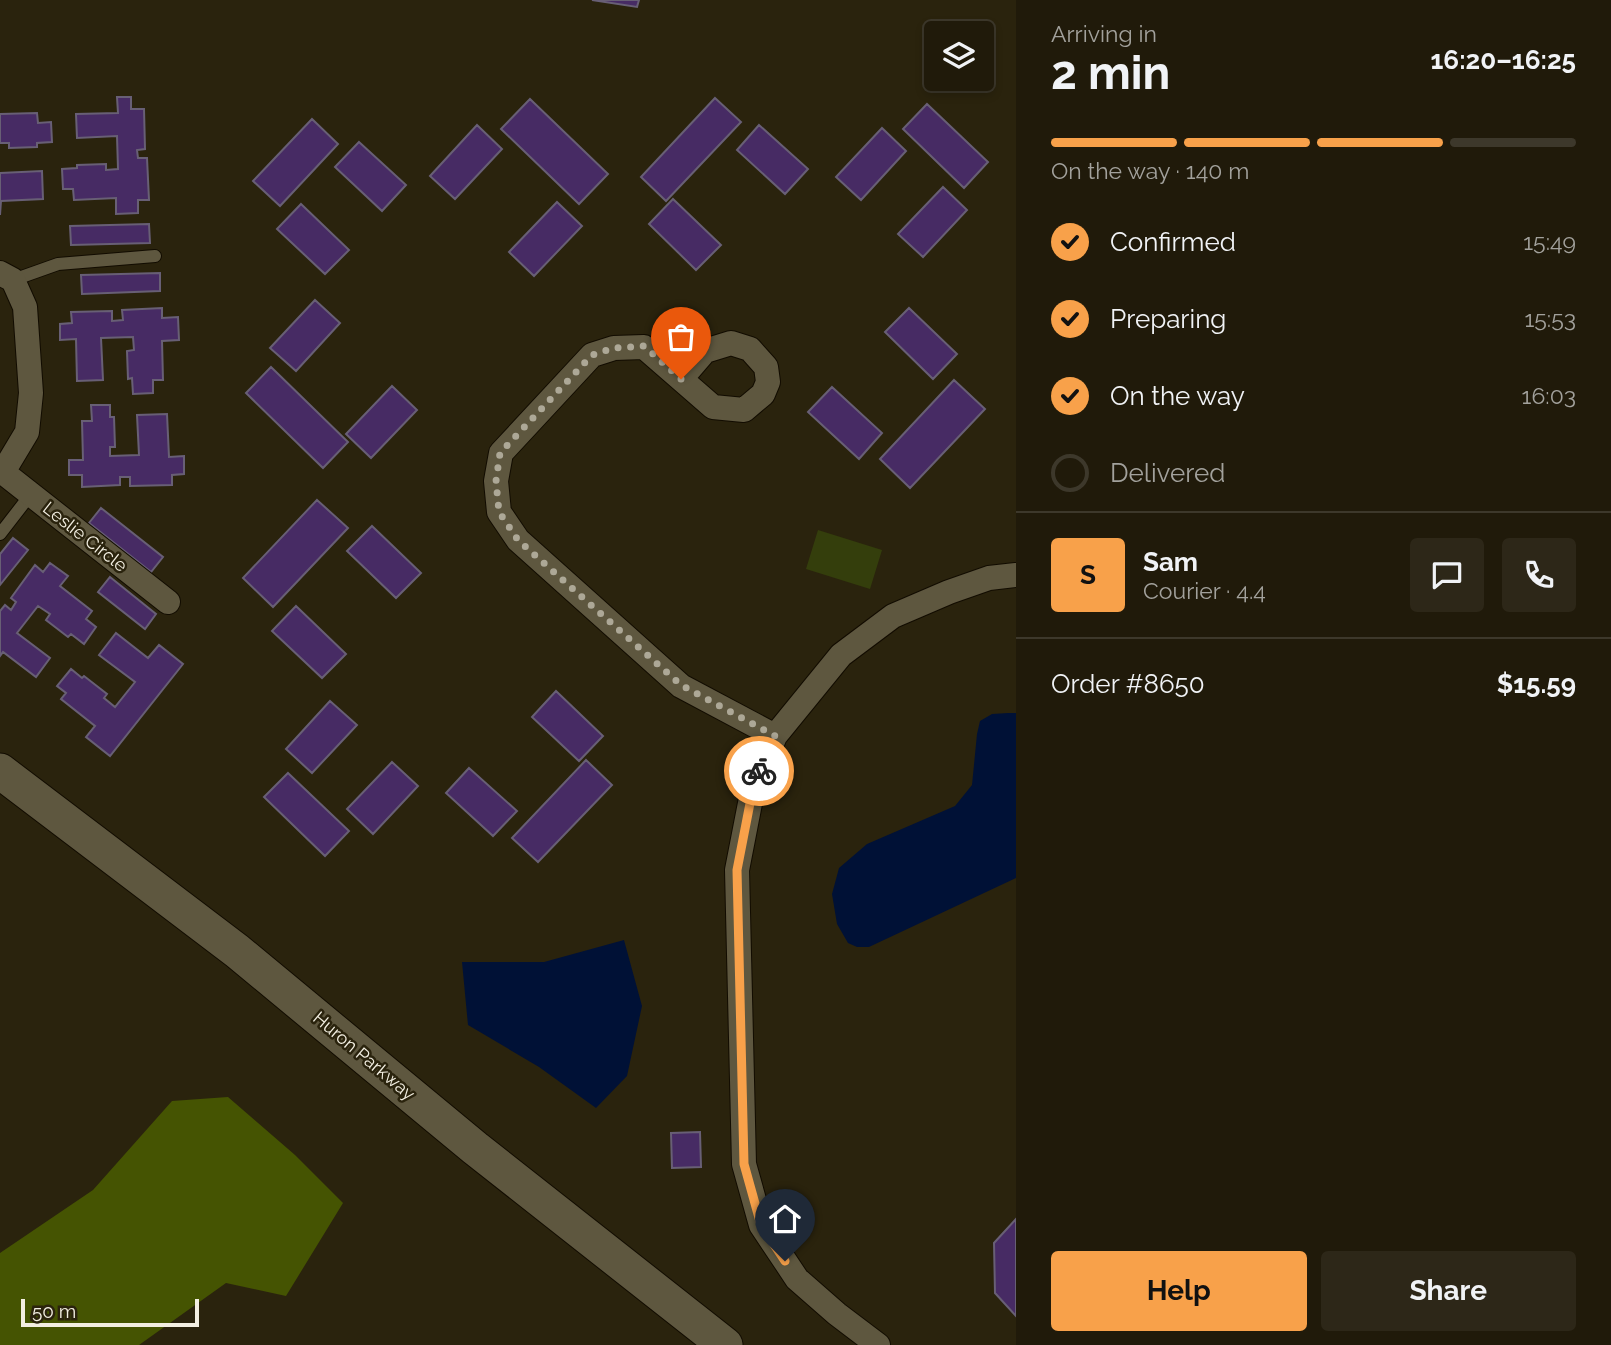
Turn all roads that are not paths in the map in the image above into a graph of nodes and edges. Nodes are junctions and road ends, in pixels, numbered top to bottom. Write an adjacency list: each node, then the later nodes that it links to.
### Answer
1 (155, 256): 2 (lane)
2 (6, 276): 4 (street, Leslie Circle)
3 (681, 379): 9 (street)
4 (1, 471): 5 (street, Leslie Circle)
5 (31, 494): 6 (lane); 8 (street, Leslie Circle)
6 (0, 534)
7 (1016, 575): 9 (street)
8 (168, 602)
9 (775, 736): 12 (street)
10 (0, 771): 11 (street, Huron Parkway)
11 (725, 1345)
12 (878, 1345)

